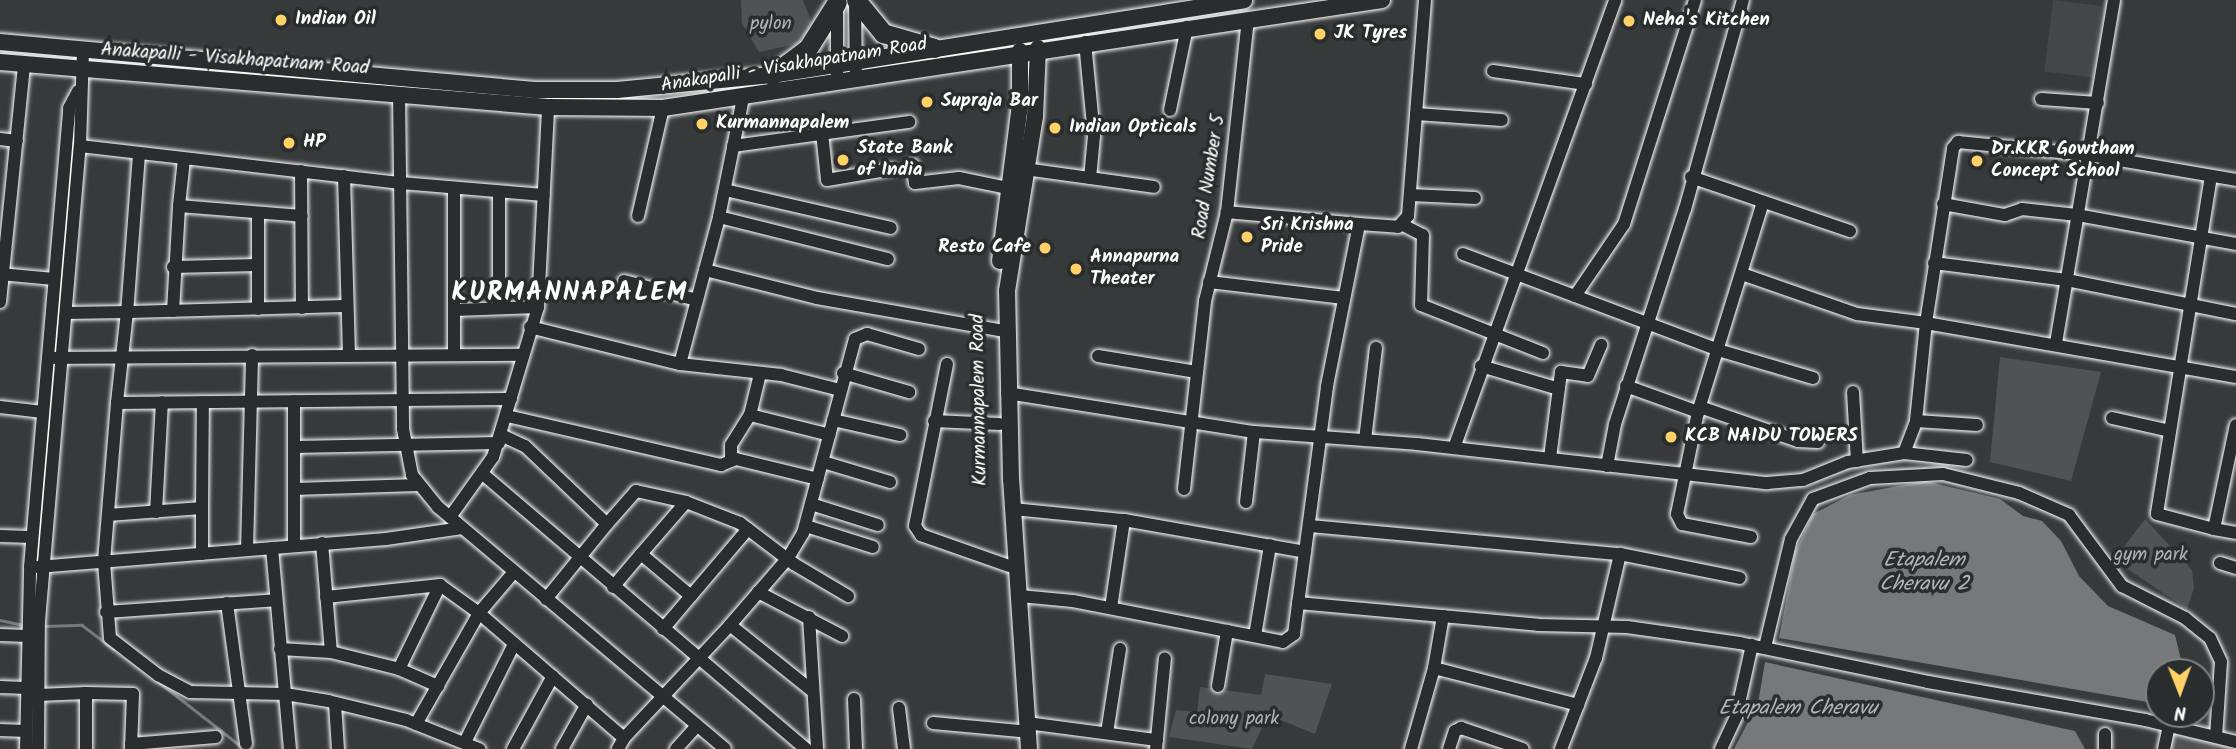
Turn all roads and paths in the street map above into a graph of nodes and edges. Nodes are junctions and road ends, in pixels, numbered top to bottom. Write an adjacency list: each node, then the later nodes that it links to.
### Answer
1 (1244, 0): 15 (main road, Anakapalli - Visakhapatnam Road)
2 (1382, 0): 9 (main road, Anakapalli - Visakhapatnam Road)
3 (1425, 0): 35 (street)
4 (1615, 0): 26 (street)
5 (1695, 0): 94 (street)
6 (1743, 0): 52 (street)
7 (2114, 0): 31 (street)
8 (846, 1): 15 (highway); 20 (street); 22 (street); 24 (highway)
9 (1327, 4): 10 (main road, Anakapalli - Visakhapatnam Road)
10 (1248, 19): 11 (main road, Anakapalli - Visakhapatnam Road); 68 (street, Road Number 5)
11 (1187, 27): 13 (main road, Anakapalli - Visakhapatnam Road); 34 (street)
12 (0, 42): 14 (main road, Anakapalli - Visakhapatnam Road)
13 (1085, 42): 16 (main road, Anakapalli - Visakhapatnam Road); 53 (street)
14 (83, 48): 21 (street); 24 (main road, Anakapalli - Visakhapatnam Road)
15 (934, 48): 22 (main road, Anakapalli - Visakhapatnam Road)
16 (1038, 48): 17 (main road, Anakapalli - Visakhapatnam Road); 48 (main road)
17 (1020, 51): 22 (main road, Anakapalli - Visakhapatnam Road); 60 (main road, Kurmannapalem Road)
18 (0, 62): 19 (main road, Anakapalli - Visakhapatnam Road)
19 (24, 64): 21 (main road, Anakapalli - Visakhapatnam Road); 40 (street)
20 (836, 64): 22 (main road, Anakapalli - Visakhapatnam Road); 24 (main road, Anakapalli - Visakhapatnam Road); 25 (street)
21 (80, 69): 27 (street); 28 (main road, Anakapalli - Visakhapatnam Road)
22 (855, 70): 25 (main road, Anakapalli - Visakhapatnam Road)
23 (1493, 71): 26 (street)
24 (772, 75)
25 (837, 81): 29 (main road, Anakapalli - Visakhapatnam Road)
26 (1586, 84): 88 (street)
27 (78, 91): 41 (street); 90 (street)
28 (399, 93): 32 (main road, Anakapalli - Visakhapatnam Road); 56 (street)
29 (743, 98): 33 (main road, Anakapalli - Visakhapatnam Road); 42 (street)
30 (2041, 99): 31 (street)
31 (2098, 103): 44 (street)
32 (548, 107): 33 (main road, Anakapalli - Visakhapatnam Road); 62 (street)
33 (663, 108): 72 (street)
34 (1170, 110)
35 (1416, 114): 36 (street); 63 (street)
36 (1502, 120)
37 (909, 122): 38 (street)
38 (822, 133): 42 (street); 47 (street)
39 (0, 139): 40 (street)
40 (17, 141): 55 (street)
41 (80, 146): 43 (street); 107 (street)
42 (733, 146): 59 (street)
43 (139, 154): 45 (street); 106 (street)
44 (2090, 155): 51 (street); 66 (street); 70 (street)
45 (184, 159): 49 (street); 67 (street)
46 (913, 165): 60 (street)
47 (892, 169)
48 (1026, 169): 53 (street); 60 (main road)
49 (301, 171): 50 (street); 71 (street)
50 (345, 176): 56 (street); 99 (street)
51 (2211, 176): 54 (street); 79 (street)
52 (1691, 177): 65 (street); 110 (street)
53 (1090, 178): 57 (street)
54 (2236, 180)
55 (6, 183): 76 (street)
56 (401, 183): 58 (street); 119 (street)
57 (1154, 187)
58 (454, 189): 61 (street); 104 (street)
59 (725, 190): 73 (street); 77 (street)
60 (1014, 190): 112 (main road, Kurmannapalem Road); 143 (main road)
61 (499, 192): 62 (street); 102 (street)
62 (542, 195): 100 (street)
63 (1410, 195): 64 (street); 75 (street)
64 (1475, 198)
65 (1763, 202): 78 (street); 89 (street)
66 (1943, 204): 70 (street); 83 (street)
67 (179, 206): 69 (street); 85 (street)
68 (1227, 212): 74 (street); 93 (street, Road Number 5)
69 (258, 215): 71 (street); 84 (street)
70 (2077, 215): 79 (street); 91 (street)
71 (302, 216): 101 (street)
72 (638, 216)
73 (719, 217): 82 (street); 86 (street)
74 (1359, 224): 75 (street); 95 (street)
75 (1403, 225): 113 (street)
76 (4, 227): 87 (street)
77 (891, 228)
78 (1850, 230)
79 (2204, 239): 80 (street); 98 (street)
80 (2236, 244)
81 (1463, 254): 88 (street)
82 (888, 259)
83 (1934, 263): 91 (street); 109 (street)
84 (258, 265): 85 (street); 103 (street)
85 (173, 267): 105 (street)
86 (705, 270): 96 (street); 112 (street)
87 (1, 274): 90 (street); 97 (street)
88 (1517, 274): 94 (street); 113 (street)
89 (1742, 274): 109 (street); 118 (street)
90 (54, 279): 127 (street)
91 (2067, 280): 98 (street); 114 (street)
92 (624, 281): 96 (street)
93 (1209, 282): 95 (street); 133 (street, Road Number 5)
94 (1575, 296): 110 (street)
95 (1344, 298): 168 (street)
96 (697, 300): 129 (street)
97 (0, 302)
98 (2193, 304): 108 (street); 131 (street)
99 (347, 306): 101 (street); 121 (street)
100 (538, 307): 102 (street); 111 (street)
101 (302, 308): 103 (street)
102 (499, 308): 104 (street)
103 (258, 309): 105 (street)
104 (455, 310): 122 (street)
105 (173, 311): 106 (street)
106 (127, 312): 107 (street); 126 (street)
107 (66, 313): 128 (street)
108 (2236, 314)
109 (1926, 323): 114 (street); 159 (street)
110 (1650, 324): 118 (street); 138 (street)
111 (530, 327): 124 (street); 129 (street)
112 (999, 330): 161 (main road, Kurmannapalem Road)
113 (1493, 334): 120 (street); 132 (street)
114 (2056, 343): 131 (street)
115 (1601, 345): 139 (street)
116 (1376, 348): 170 (street)
117 (919, 349): 134 (street)
118 (1718, 350): 137 (street); 152 (street)
119 (403, 353): 121 (street); 122 (street); 146 (street)
120 (1543, 353)
121 (349, 354): 123 (street)
122 (454, 354): 124 (street)
123 (252, 355): 126 (street); 149 (street)
124 (522, 355): 144 (street)
125 (1098, 356): 133 (street)
126 (121, 357): 128 (street); 150 (street)
127 (47, 358): 128 (street); 153 (street)
128 (62, 358): 225 (street)
129 (680, 364): 135 (street)
130 (947, 364): 158 (street)
131 (2184, 365): 136 (street); 164 (street)
132 (1481, 366): 139 (street); 174 (street)
133 (1197, 372): 160 (street, Road Number 5)
134 (844, 373): 140 (street); 141 (street)
135 (760, 374): 140 (street); 154 (street)
136 (2236, 377)
137 (1814, 378)
138 (1626, 386): 152 (street); 181 (street)
139 (1559, 388): 176 (street)
140 (839, 390): 157 (street)
141 (909, 392)
142 (1853, 392): 179 (street)
143 (1007, 393): 160 (street); 194 (main road)
144 (511, 398): 146 (street); 155 (street)
145 (294, 401): 146 (street); 149 (street); 173 (street)
146 (404, 401): 172 (street)
147 (162, 402): 148 (street); 150 (street); 195 (street)
148 (203, 402): 149 (street); 193 (street)
149 (251, 402): 215 (street)
150 (117, 403): 196 (street)
151 (0, 407): 153 (street)
152 (1699, 410): 171 (street); 183 (street)
153 (43, 412): 208 (street)
154 (750, 415): 166 (street); 178 (street)
155 (507, 416): 169 (street); 178 (street)
156 (2112, 418): 164 (street)
157 (834, 420): 166 (street); 167 (street)
158 (934, 421): 161 (street); 224 (street)
159 (1916, 421): 162 (street); 175 (street)
160 (1191, 423): 165 (street); 189 (street, Road Number 5)
161 (999, 424): 224 (main road, Kurmannapalem Road)
162 (1977, 425)
163 (2236, 425): 182 (street)
164 (2170, 430): 204 (street)
165 (1254, 432): 168 (street); 191 (street)
166 (830, 435): 180 (street)
167 (900, 435)
168 (1321, 437): 170 (street); 202 (street)
169 (500, 439): 172 (street); 184 (street); 199 (street)
170 (1365, 440): 174 (street)
171 (1818, 443)
172 (404, 444): 173 (street); 187 (street)
173 (294, 447): 188 (street)
174 (1454, 448): 176 (street)
175 (1904, 453): 177 (street); 179 (street)
176 (1550, 458): 181 (street)
177 (1967, 460)
178 (731, 461): 185 (street)
179 (1857, 461): 183 (street)
180 (823, 462): 185 (street); 186 (street)
181 (1607, 466): 183 (street)
182 (2232, 470): 204 (street)
183 (1684, 473): 209 (street)
184 (484, 475): 197 (street); 220 (street)
185 (818, 479): 192 (street)
186 (890, 482)
187 (418, 485): 188 (street); 197 (street)
188 (294, 489): 212 (street)
189 (1184, 489)
190 (686, 502): 199 (street); 205 (street); 218 (street)
191 (1246, 502)
192 (811, 504): 200 (street); 201 (street)
193 (202, 508): 195 (street); 217 (street)
194 (1013, 509): 198 (street); 234 (main road)
195 (156, 512): 196 (street)
196 (108, 515): 222 (street)
197 (450, 517): 203 (street)
198 (1124, 520): 211 (street); 240 (street)
199 (607, 524): 220 (street)
200 (878, 525)
201 (806, 526): 213 (street); 221 (street)
202 (1310, 526): 216 (street); 219 (street)
203 (463, 528): 210 (street); 227 (street)
204 (2214, 529): 206 (street)
205 (748, 530): 221 (street); 232 (street)
206 (2236, 533)
207 (0, 536): 208 (street)
208 (32, 537): 225 (street)
209 (1751, 537)
210 (322, 544): 212 (street); 235 (street)
211 (1270, 545): 216 (street); 252 (street)
212 (295, 546): 214 (street)
213 (873, 547)
214 (272, 548): 215 (street); 237 (street)
215 (247, 550): 217 (street)
216 (1305, 552): 239 (street)
217 (202, 554): 222 (street)
218 (641, 554): 230 (street); 232 (street)
219 (1620, 554): 228 (street); 246 (street)
220 (580, 558): 230 (street); 236 (street)
221 (788, 558): 231 (street); 233 (street)
222 (104, 562): 225 (street); 241 (street)
223 (2220, 563): 226 (street)
224 (1009, 566): 282 (main road, Kurmannapalem Road)
225 (36, 567): 247 (street)
226 (2236, 568)
227 (514, 572): 236 (street); 242 (street)
228 (1740, 578)
229 (440, 585): 235 (street); 242 (street); 261 (street)
230 (613, 587): 248 (street)
231 (758, 592): 244 (street); 245 (street)
232 (691, 596): 248 (street)
233 (848, 596)
234 (1020, 596): 240 (street); 282 (main road)
235 (326, 597): 257 (street)
236 (545, 599): 272 (street)
237 (276, 600): 238 (street); 255 (street)
238 (227, 603): 241 (street); 269 (street)
239 (1298, 603): 243 (street); 252 (street)
240 (1111, 608): 249 (street)
241 (106, 612): 269 (street)
242 (479, 614): 253 (street); 263 (street)
243 (1443, 616): 246 (street); 260 (street)
244 (808, 617): 251 (street); 267 (street)
245 (730, 625): 259 (street); 267 (street)
246 (1603, 625): 254 (street); 276 (street)
247 (32, 628): 250 (street); 266 (street); 271 (street)
248 (663, 629): 259 (street)
249 (1227, 631): 252 (street); 264 (street)
250 (0, 635)
251 (842, 636)
252 (1255, 636)
253 (514, 644): 262 (street); 297 (street)
254 (1759, 646): 278 (street); 290 (street); 316 (street)
255 (280, 649): 257 (street); 270 (street)
256 (1120, 649): 287 (street)
257 (331, 652): 261 (street)
258 (1165, 658): 294 (street)
259 (699, 659): 272 (street); 296 (street)
260 (1434, 668): 276 (street); 312 (street)
261 (399, 669): 263 (street)
262 (553, 676): 275 (street); 303 (street)
263 (438, 686): 280 (street)
264 (1218, 686)
265 (0, 687): 266 (street)
266 (26, 688): 286 (street)
267 (811, 690): 307 (street)
268 (86, 694): 271 (street); 295 (street); 300 (street)
269 (240, 694): 270 (street); 293 (street)
270 (285, 694): 274 (street); 301 (street)
271 (38, 695): 299 (street)
272 (665, 696): 281 (street); 292 (street)
273 (854, 699): 308 (street)
274 (335, 703): 280 (street); 302 (street)
275 (587, 704): 292 (street); 304 (street)
276 (1578, 705): 315 (street)
277 (899, 708): 309 (street)
278 (2145, 721)
279 (933, 723): 282 (street)
280 (416, 724): 297 (street)
281 (697, 726): 305 (street); 306 (street)
282 (1024, 727): 287 (street); 310 (main road, Kurmannapalem Road); 311 (main road)
283 (2168, 728): 318 (street)
284 (2177, 728): 290 (street)
285 (0, 730): 286 (street)
286 (26, 731): 298 (street)
287 (1107, 733): 294 (street)
288 (2105, 734): 317 (street)
289 (216, 737): 295 (street)
290 (2216, 737): 291 (street)
291 (2236, 742)
292 (621, 743)
293 (246, 744)
294 (1156, 745)
295 (131, 746)
296 (797, 746)
297 (473, 747)
298 (26, 749)
299 (37, 749)
300 (86, 749)
301 (290, 749)
302 (338, 749)
303 (513, 749)
304 (562, 749)
305 (676, 749)
306 (725, 749)
307 (817, 749)
308 (856, 749)
309 (904, 749)
310 (1021, 749)
311 (1029, 749)
312 (1412, 749)
313 (1449, 749): 314 (street)
314 (1523, 749)
315 (1561, 749)
316 (1721, 749)
317 (2105, 749)
318 (2164, 749)

